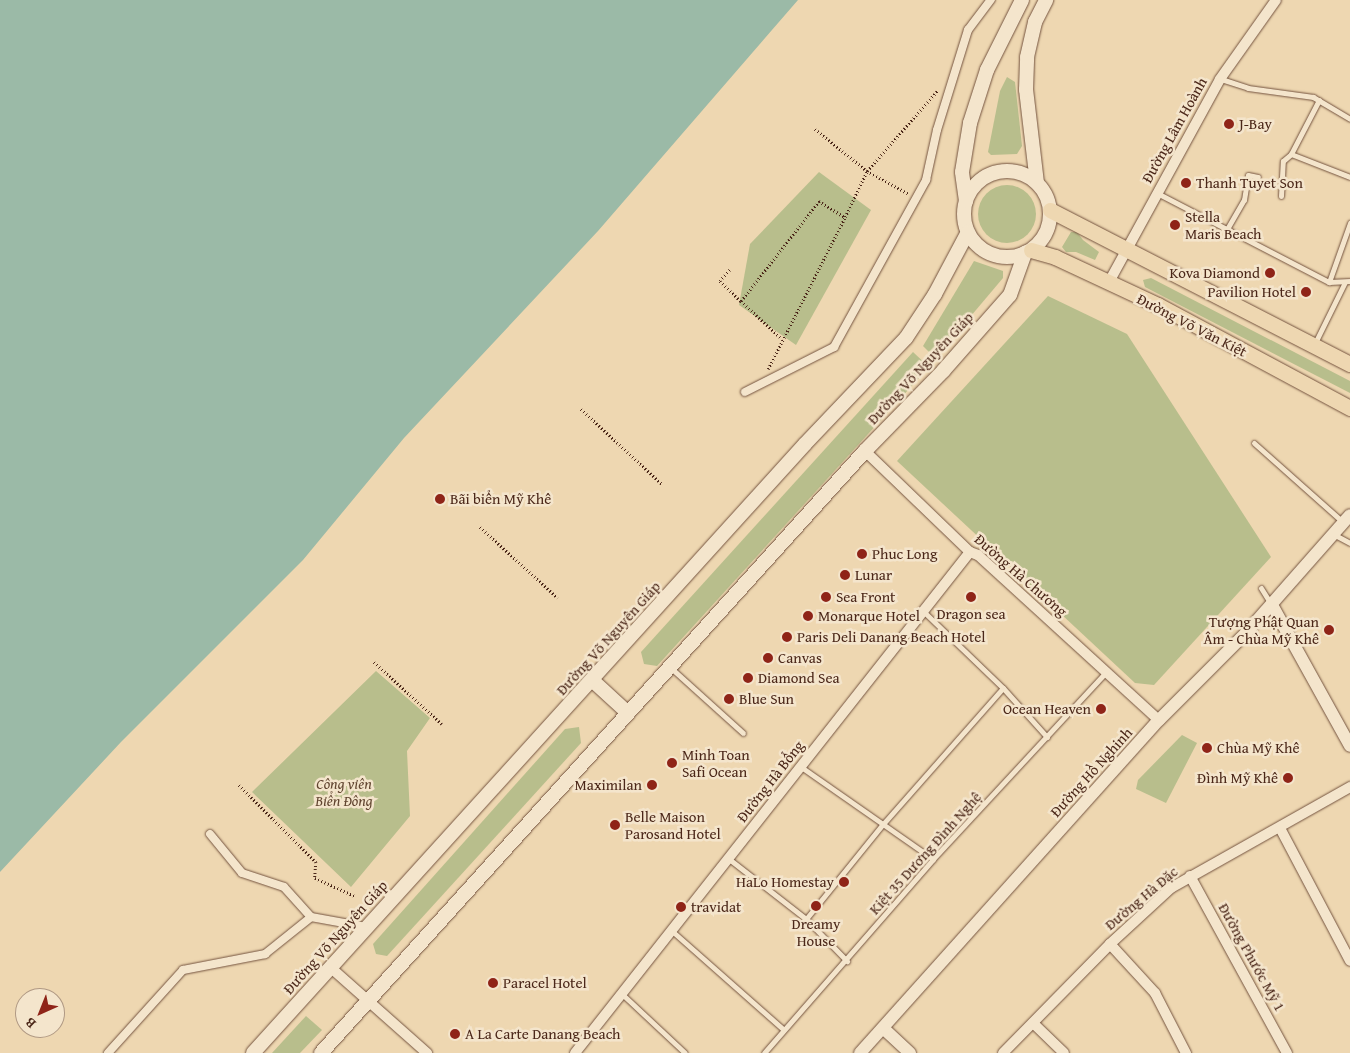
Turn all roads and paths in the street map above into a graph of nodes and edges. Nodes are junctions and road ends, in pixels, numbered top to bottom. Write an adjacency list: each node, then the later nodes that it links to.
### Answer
1 (991, 0): 5 (street)
2 (1022, 0): 18 (main road)
3 (1046, 0): 14 (main road)
4 (1276, 0): 6 (street, Đường Lâm Hoành)
5 (956, 70): 11 (path); 17 (street)
6 (1220, 79): 7 (lane); 15 (street, Đường Lâm Hoành)
7 (1319, 100): 8 (lane); 10 (lane)
8 (1350, 119)
9 (815, 129): 11 (path)
10 (1291, 154): 12 (lane); 16 (lane)
11 (867, 171): 17 (path); 20 (path)
12 (1350, 176)
13 (1258, 177): 22 (lane)
14 (1037, 183): 18 (main road); 19 (main road)
15 (1157, 192): 22 (lane); 24 (street, Đường Lâm Hoành)
16 (1281, 196)
17 (917, 198): 34 (street)
18 (966, 201): 23 (main road)
19 (1050, 210): 24 (main road); 25 (main road)
20 (845, 216): 30 (path); 31 (path)
21 (1350, 223): 29 (lane)
22 (1227, 229): 29 (lane)
23 (968, 232): 25 (main road); 53 (main road, Đường Võ Nguyên Giáp)
24 (1126, 250): 28 (street, Đường Lâm Hoành); 32 (main road)
25 (1028, 252): 28 (main road, Đường Võ Văn Kiệt); 39 (main road, Đường Võ Nguyên Giáp)
26 (730, 270): 30 (path)
27 (1348, 281): 29 (lane); 32 (lane)
28 (1109, 282): 36 (main road, Đường Võ Văn Kiệt)
29 (1329, 282)
30 (741, 301): 31 (path)
31 (783, 339): 34 (path)
32 (1314, 346): 33 (main road)
33 (1350, 364)
34 (760, 385): 35 (street)
35 (745, 392)
36 (1350, 408)
37 (581, 409): 40 (path)
38 (1254, 443): 41 (lane)
39 (865, 451): 45 (street, Đường Hà Chương); 51 (main road, Đường Võ Nguyên Giáp)
40 (662, 484)
41 (1347, 519): 43 (street, Đường Hồ Nghinh)
42 (480, 527): 47 (path)
43 (1333, 534): 44 (lane); 48 (street, Đường Hồ Nghinh)
44 (1350, 543)
45 (977, 551): 49 (street, Đường Hà Bổng); 52 (street, Đường Hà Chương)
46 (1261, 588): 48 (lane)
47 (558, 598)
48 (1272, 605): 56 (street, Đường Hồ Nghinh); 60 (street)
49 (923, 611): 54 (lane); 61 (street, Đường Hà Bổng)
50 (374, 662): 57 (path)
51 (670, 667): 55 (main road, Đường Võ Nguyên Giáp); 58 (lane)
52 (1106, 672): 56 (street, Đường Hà Chương); 59 (lane, Kiệt 35 Dương Đình Nghệ)
53 (592, 680): 55 (main road); 73 (main road, Đường Võ Nguyên Giáp)
54 (1004, 688): 59 (lane); 64 (lane)
55 (628, 713): 80 (main road, Đường Võ Nguyên Giáp)
56 (1159, 720): 82 (street, Đường Hồ Nghinh)
57 (442, 724)
58 (743, 733)
59 (1047, 737): 68 (lane, Kiệt 35 Dương Đình Nghệ)
60 (1350, 746)
61 (801, 767): 64 (lane); 67 (street, Đường Hà Bổng)
62 (239, 785): 70 (path)
63 (1350, 787): 65 (street, Đường Hà Đặc)
64 (882, 824): 68 (lane); 72 (lane)
65 (1280, 828): 69 (street, Đường Hà Đặc); 77 (street)
66 (210, 834): 71 (street)
67 (728, 858): 72 (lane); 74 (street, Đường Hà Bổng)
68 (933, 859): 76 (lane, Kiệt 35 Dương Đình Nghệ)
69 (1190, 876): 75 (street, Đường Hà Đặc); 96 (street, Đường Phước Mỹ 1)
70 (355, 896)
71 (311, 917): 73 (street); 84 (street)
72 (806, 920): 76 (lane)
73 (366, 927): 78 (main road, Đường Võ Nguyên Giáp)
74 (672, 930): 79 (street, Đường Hà Bổng); 83 (lane)
75 (1110, 944): 81 (street, Đường Hà Đặc); 95 (street)
76 (847, 961): 83 (lane, Kiệt 35 Dương Đình Nghệ)
77 (1350, 961)
78 (330, 967): 80 (street); 85 (main road, Đường Võ Nguyên Giáp)
79 (622, 994): 88 (street, Đường Hà Bổng); 89 (lane)
80 (368, 1001): 86 (main road, Đường Võ Nguyên Giáp); 87 (street)
81 (1033, 1023): 93 (street, Đường Hà Đặc); 94 (street)
82 (882, 1028): 91 (street, Đường Hồ Nghinh); 92 (street)
83 (784, 1030): 90 (lane, Kiệt 35 Dương Đình Nghệ)
84 (108, 1053)
85 (253, 1053)
86 (322, 1053)
87 (427, 1053)
88 (575, 1053)
89 (685, 1053)
90 (764, 1053)
91 (860, 1053)
92 (910, 1053)
93 (1004, 1053)
94 (1064, 1053)
95 (1186, 1053)
96 (1287, 1053)

